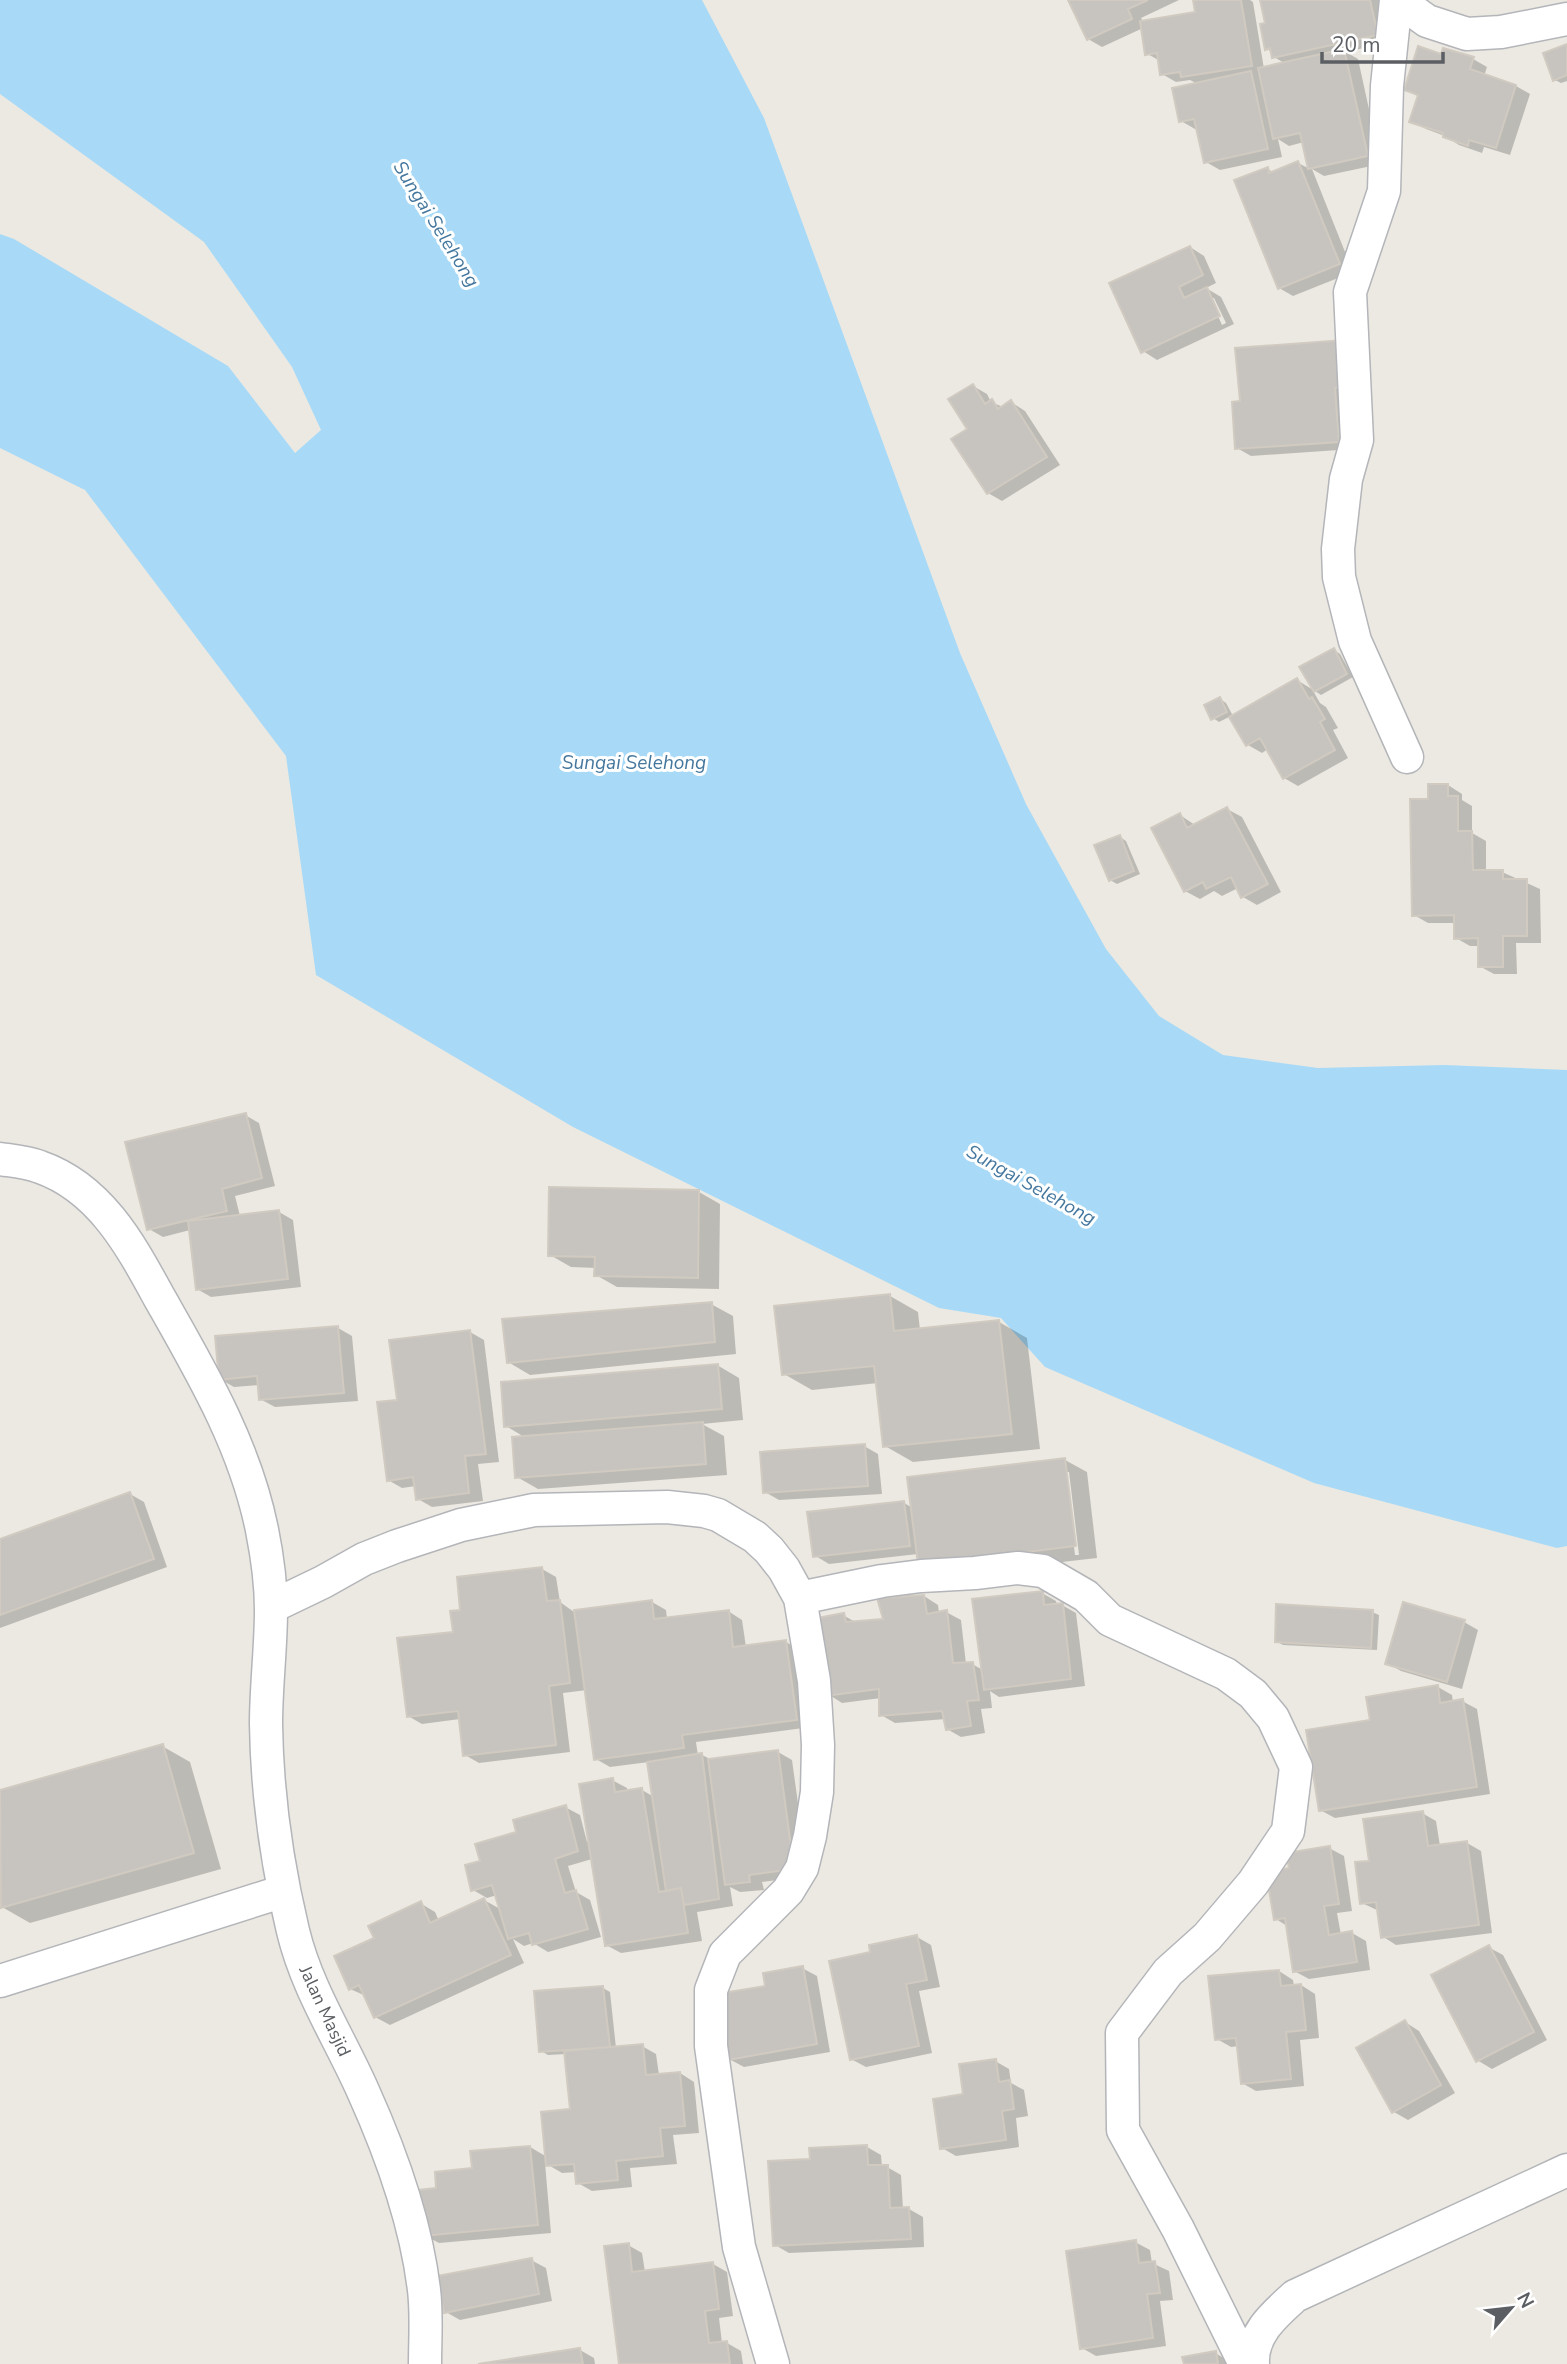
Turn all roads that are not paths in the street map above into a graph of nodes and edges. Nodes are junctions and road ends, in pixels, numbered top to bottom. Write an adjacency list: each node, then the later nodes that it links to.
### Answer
1 (1397, 0): 2 (street); 3 (street)
2 (1567, 19)
3 (1408, 757)
4 (0, 1159): 6 (street, Jalan Masjid)
5 (800, 1598): 6 (street); 11 (street); 12 (street)
6 (271, 1607): 7 (street, Jalan Masjid)
7 (284, 1891): 8 (street); 10 (street, Jalan Masjid)
8 (0, 1981)
9 (1567, 2170): 13 (street)
10 (425, 2364)
11 (773, 2364)
12 (1245, 2364)
13 (1253, 2364)

